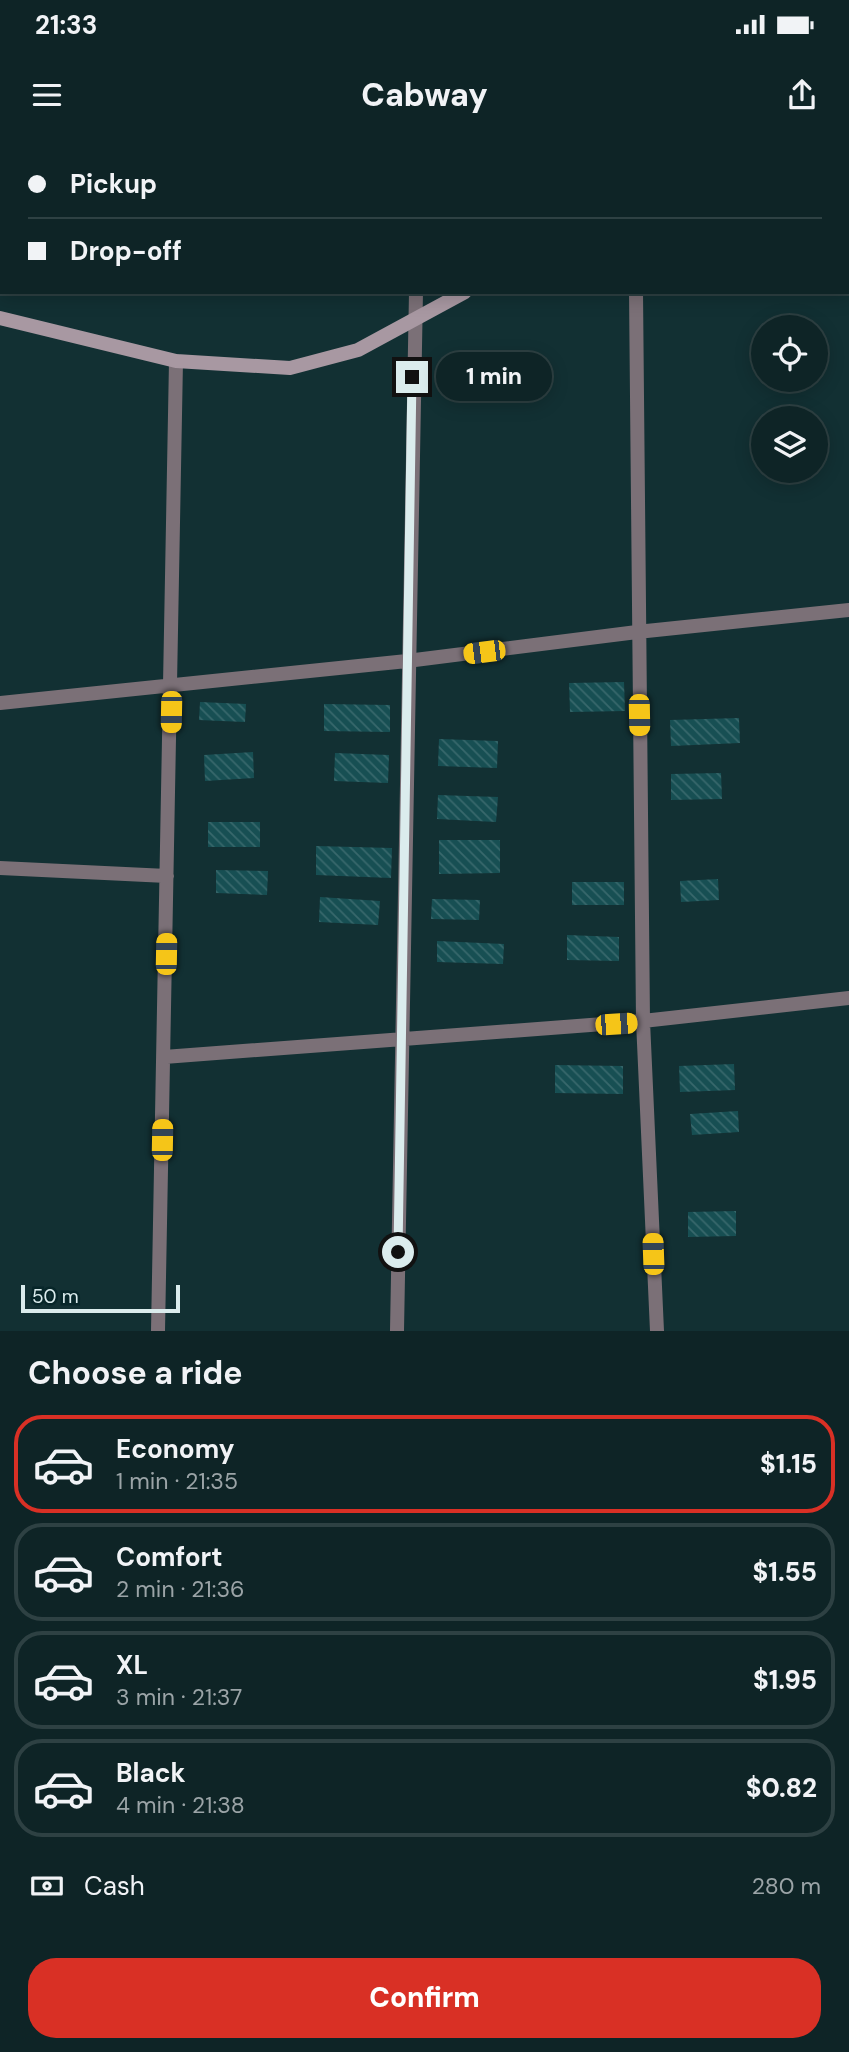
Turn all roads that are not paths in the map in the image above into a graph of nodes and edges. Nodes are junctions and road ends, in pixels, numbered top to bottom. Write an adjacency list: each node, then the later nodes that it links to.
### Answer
1 (416, 294): 5 (street)
2 (461, 294): 5 (street)
3 (636, 294): 8 (street)
4 (0, 318): 6 (street)
5 (415, 319): 6 (street); 9 (street)
6 (176, 361): 10 (street)
7 (849, 610): 8 (street)
8 (637, 632): 9 (street); 15 (street)
9 (408, 661): 10 (street); 16 (street)
10 (171, 685): 11 (street); 13 (street)
11 (0, 703)
12 (0, 868): 13 (street)
13 (167, 876): 17 (street)
14 (849, 998): 15 (street)
15 (643, 1021): 16 (street); 20 (street)
16 (401, 1041): 17 (street); 19 (street)
17 (164, 1058): 18 (street)
18 (158, 1331)
19 (397, 1331)
20 (657, 1331)

